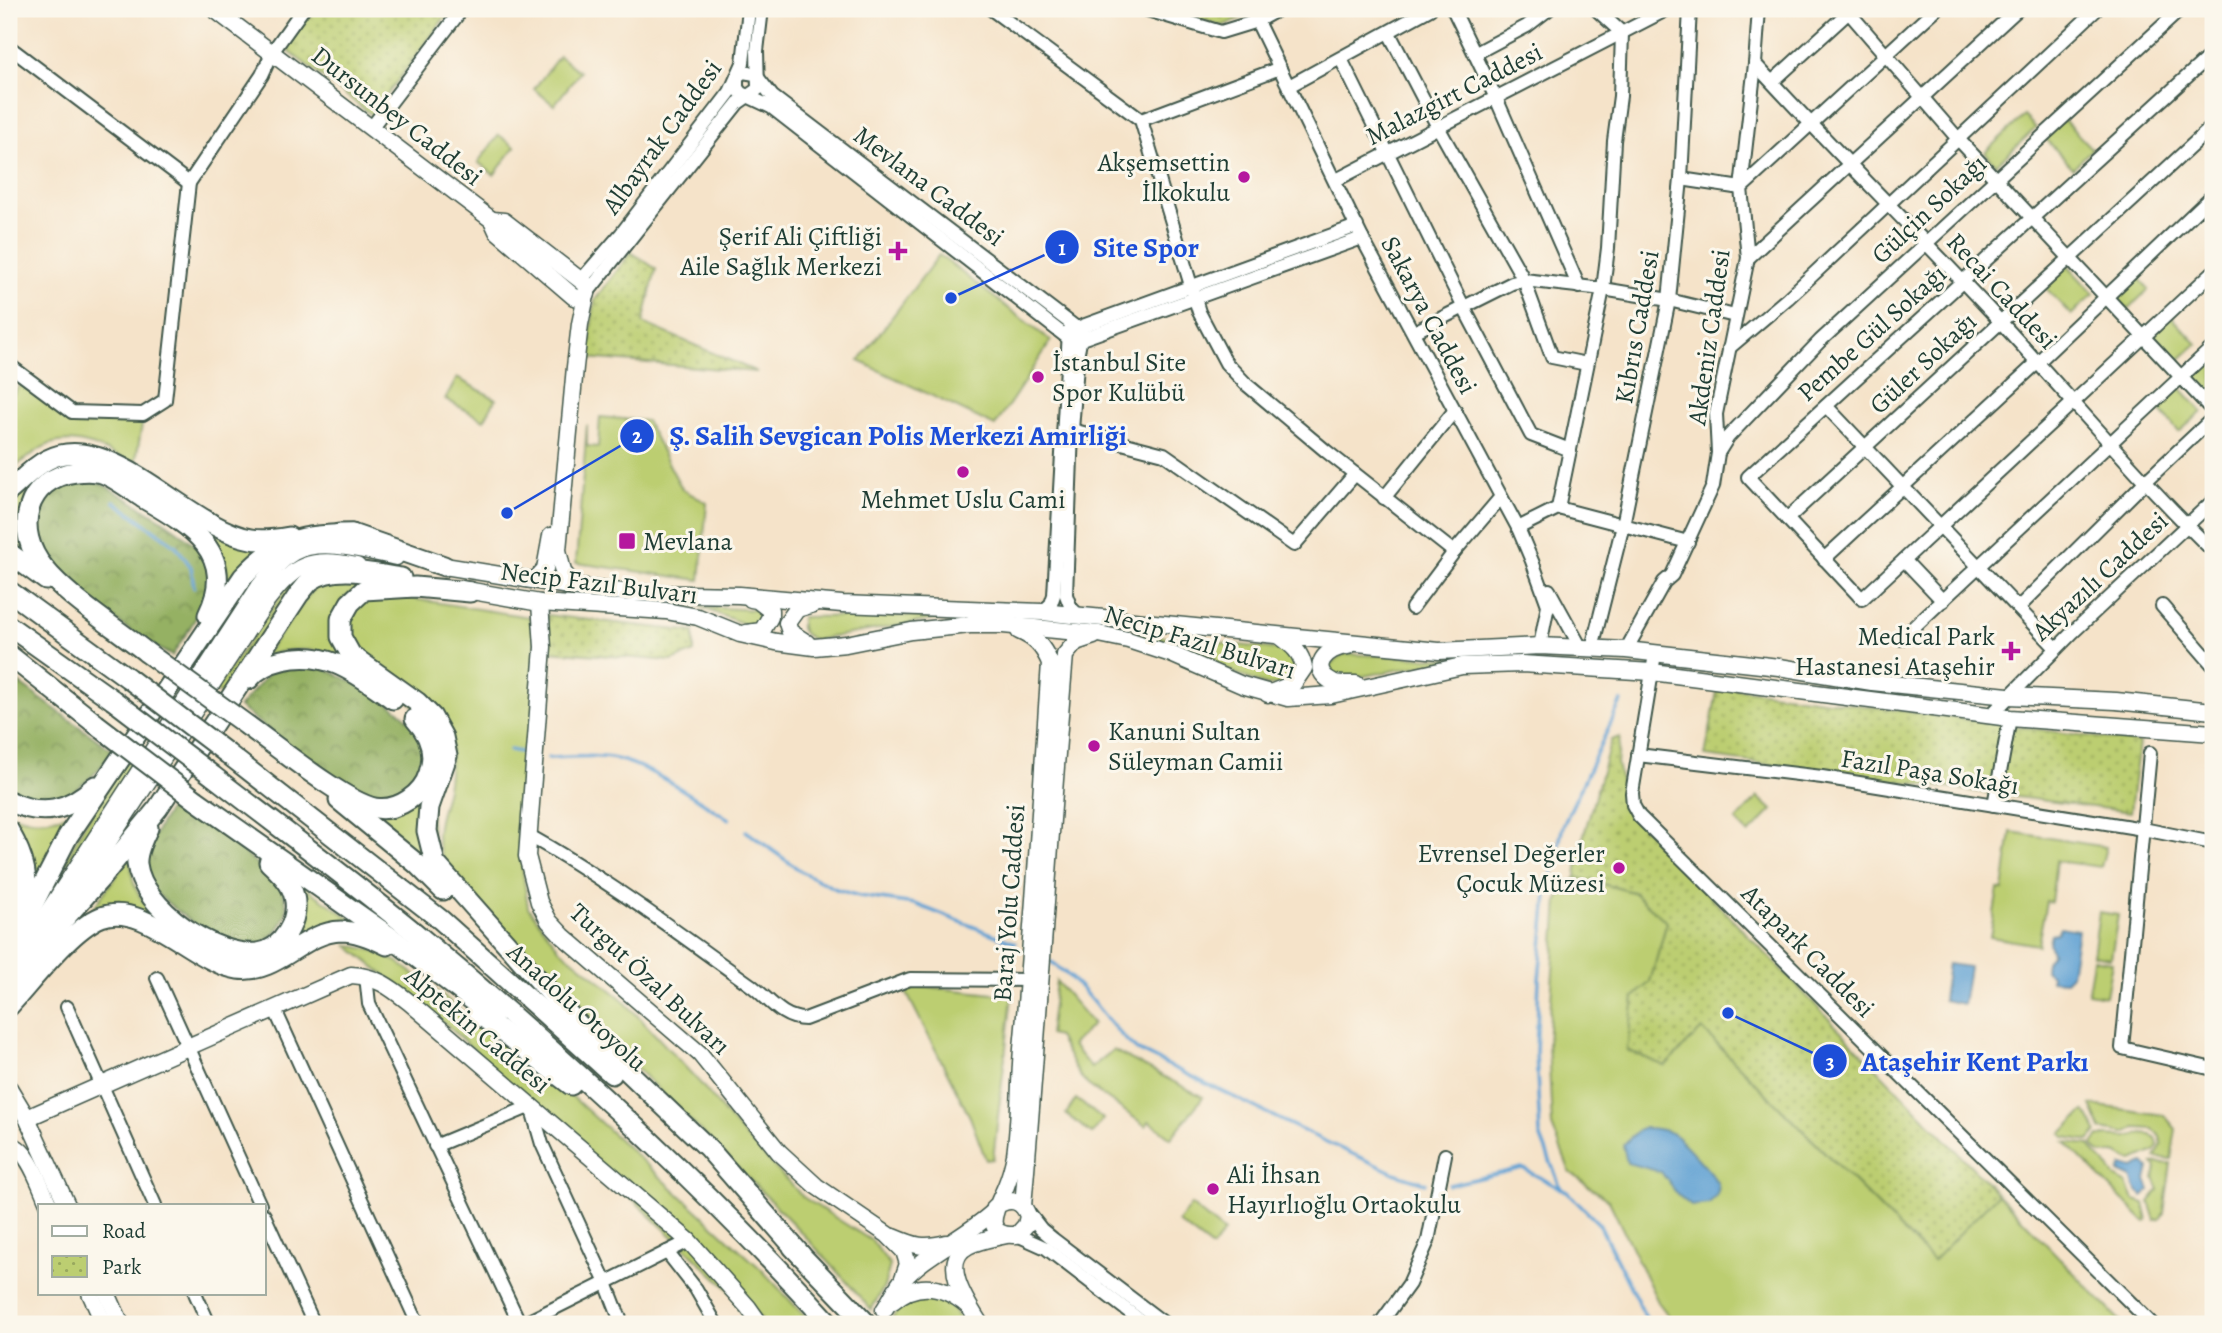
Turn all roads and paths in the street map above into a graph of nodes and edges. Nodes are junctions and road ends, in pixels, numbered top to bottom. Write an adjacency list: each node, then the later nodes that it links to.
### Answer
1 (214, 9): 26 (main road, Dursunbey Caddesi)
2 (232, 9): 26 (main road, Dursunbey Caddesi)
3 (303, 9): 26 (street)
4 (462, 9): 44 (street)
5 (749, 9): 33 (street, Albayrak Caddesi)
6 (762, 9): 34 (street, Albayrak Caddesi)
7 (990, 9): 40 (street)
8 (1144, 9): 22 (street)
9 (1279, 9): 22 (street)
10 (1430, 9): 23 (street)
11 (1453, 9): 27 (street)
12 (1549, 9): 27 (street)
13 (1596, 9): 24 (street)
14 (1668, 9): 24 (street, Malazgirt Caddesi)
15 (1690, 9): 48 (street, Kıbrıs Caddesi)
16 (1759, 9): 31 (street, Akdeniz Caddesi)
17 (1936, 9): 29 (street)
18 (2018, 9): 39 (street)
19 (2097, 9): 45 (street)
20 (2181, 9): 49 (street, Gülçin Sokağı)
21 (1849, 10): 29 (street); 35 (street)
22 (1254, 15): 32 (street, Sakarya Caddesi)
23 (1389, 33): 30 (street); 43 (street)
24 (1622, 33): 38 (street, Malazgirt Caddesi); 65 (street)
25 (9, 47): 51 (street)
26 (273, 51): 44 (main road, Dursunbey Caddesi); 51 (street)
27 (1476, 53): 38 (street)
28 (2213, 53): 55 (street, Pembe Gül Sokağı)
29 (1885, 55): 39 (street); 41 (street)
30 (1341, 59): 36 (street); 46 (street)
31 (1755, 64): 35 (street, Recai Caddesi); 52 (street, Akdeniz Caddesi)
32 (1280, 68): 36 (street, Sakarya Caddesi); 40 (street)
33 (737, 77): 34 (street); 37 (street); 64 (street, Albayrak Caddesi)
34 (758, 77): 37 (street); 73 (street, Mevlana Caddesi)
35 (1772, 82): 41 (street, Recai Caddesi)
36 (1289, 86): 50 (street, Sakarya Caddesi)
37 (748, 95): 64 (street, Albayrak Caddesi); 73 (street, Mevlana Caddesi)
38 (1496, 97): 43 (street, Malazgirt Caddesi); 63 (street)
39 (1922, 97): 45 (street); 47 (street)
40 (1141, 120): 66 (street)
41 (1809, 124): 47 (street, Recai Caddesi); 52 (street)
42 (2213, 126): 59 (street, Güler Sokağı)
43 (1438, 127): 46 (street, Malazgirt Caddesi); 61 (street)
44 (371, 128): 64 (main road, Dursunbey Caddesi)
45 (1959, 140): 49 (street); 54 (street)
46 (1387, 154): 50 (street, Malazgirt Caddesi); 69 (street)
47 (1849, 165): 54 (street, Recai Caddesi); 58 (street)
48 (1681, 179): 52 (street); 68 (street, Kıbrıs Caddesi)
49 (1995, 179): 55 (street); 57 (street, Gülçin Sokağı)
50 (1336, 180): 56 (street, Sakarya Caddesi)
51 (189, 183): 79 (street)
52 (1741, 188): 58 (street, Akdeniz Caddesi)
53 (2213, 195): 67 (street)
54 (1888, 205): 57 (street, Recai Caddesi); 76 (street)
55 (2032, 218): 59 (street); 62 (street, Pembe Gül Sokağı)
56 (1359, 232): 66 (street); 72 (street, Sakarya Caddesi)
57 (1927, 243): 62 (street, Recai Caddesi); 90 (street, Gülçin Sokağı)
58 (1748, 258): 70 (street, Akdeniz Caddesi)
59 (2070, 258): 67 (street); 71 (street, Güler Sokağı)
60 (2213, 272): 74 (street)
61 (1524, 280): 63 (street); 69 (street); 78 (street)
62 (1963, 282): 71 (street, Recai Caddesi); 82 (street, Pembe Gül Sokağı)
63 (1579, 287): 65 (street)
64 (580, 289): 114 (main road); 115 (main road)
65 (1603, 289): 68 (street); 78 (street)
66 (1192, 292): 73 (street); 91 (street)
67 (2107, 298): 74 (street); 77 (street)
68 (1669, 300): 70 (street); 100 (street, Kıbrıs Caddesi)
69 (1464, 308): 72 (street); 89 (street)
70 (1735, 316): 76 (street, Akdeniz Caddesi)
71 (2001, 323): 77 (street, Recai Caddesi); 88 (street, Güler Sokağı)
72 (1414, 332): 83 (street, Sakarya Caddesi)
73 (1075, 335): 86 (street); 125 (street)
74 (2143, 336): 80 (street); 81 (street)
75 (2213, 347): 80 (street)
76 (1730, 348): 90 (street, Akdeniz Caddesi)
77 (2038, 362): 81 (street, Recai Caddesi); 93 (street)
78 (1587, 364): 89 (street)
79 (9, 366)
80 (2181, 377): 84 (street); 87 (street)
81 (2075, 402): 87 (street, Recai Caddesi); 102 (street)
82 (1826, 406): 88 (street); 99 (street, Pembe Gül Sokağı)
83 (1455, 410): 95 (street, Sakarya Caddesi); 96 (street)
84 (2213, 411)
85 (2213, 418): 92 (street)
86 (1072, 430): 91 (street); 126 (street)
87 (2109, 443): 92 (street, Recai Caddesi); 112 (street)
88 (1866, 447): 93 (street); 99 (street, Güler Sokağı)
89 (1570, 450): 98 (street)
90 (1718, 453): 105 (street, Akdeniz Caddesi)
91 (1355, 474): 96 (street)
92 (2145, 482): 101 (street, Recai Caddesi); 124 (street)
93 (1903, 487): 102 (street); 109 (street)
94 (9, 491): 104 (highway)
95 (1501, 497): 103 (street, Sakarya Caddesi); 107 (street)
96 (1384, 498): 107 (street)
97 (2213, 501): 101 (street, Akyazılı Caddesi)
98 (1558, 509): 100 (street); 103 (street)
99 (1787, 519): 109 (street)
100 (1623, 525): 105 (street); 136 (street, Kıbrıs Caddesi)
101 (2187, 525): 106 (street, Recai Caddesi); 137 (street, Akyazılı Caddesi)
102 (1941, 526): 110 (street); 112 (street)
103 (1518, 528): 111 (street, Sakarya Caddesi)
104 (352, 534): 113 (highway); 142 (highway)
105 (1688, 542): 138 (street, Akdeniz Caddesi)
106 (2213, 551)
107 (1454, 552): 123 (street)
108 (9, 553): 139 (highway)
109 (1824, 559): 110 (street)
110 (1904, 560): 119 (street)
111 (1532, 561): 134 (street, Sakarya Caddesi); 136 (street)
112 (1979, 567): 119 (street); 124 (street)
113 (440, 574): 114 (main road, Necip Fazıl Bulvarı); 117 (main road, Necip Fazıl Bulvarı); 149 (highway); 170 (main road, Necip Fazıl Bulvarı); 172 (main road, Necip Fazıl Bulvarı)
114 (536, 579): 115 (main road, Necip Fazıl Bulvarı)
115 (575, 587): 118 (main road, Necip Fazıl Bulvarı)
116 (9, 592): 202 (highway, Anadolu Otoyolu, bridge)
117 (470, 592): 121 (main road, Necip Fazıl Bulvarı); 176 (highway)
118 (739, 596): 120 (main road, Necip Fazıl Bulvarı); 129 (main road)
119 (1942, 601): 132 (street)
120 (820, 602): 125 (main road, Necip Fazıl Bulvarı); 135 (main road)
121 (540, 603): 129 (main road, Necip Fazıl Bulvarı); 166 (main road, Turgut Özal Bulvarı)
122 (2162, 606): 144 (street)
123 (1412, 608)
124 (2018, 608): 137 (street)
125 (1042, 612): 126 (main road, Necip Fazıl Bulvarı)
126 (1081, 616): 131 (main road, Necip Fazıl Bulvarı)
127 (1003, 625): 130 (main road, Necip Fazıl Bulvarı); 135 (main road, Necip Fazıl Bulvarı); 161 (main road, Baraj Yolu Caddesi)
128 (9, 626): 203 (highway, Anadolu Otoyolu, bridge)
129 (740, 634): 135 (main road, Necip Fazıl Bulvarı)
130 (1099, 634): 147 (main road, Necip Fazıl Bulvarı); 161 (main road, Baraj Yolu Caddesi)
131 (1277, 634): 133 (main road, Necip Fazıl Bulvarı); 147 (main road)
132 (1901, 639)
133 (1365, 645): 134 (main road, Necip Fazıl Bulvarı); 146 (main road)
134 (1540, 646): 136 (main road, Necip Fazıl Bulvarı)
135 (814, 647)
136 (1586, 648): 138 (main road, Necip Fazıl Bulvarı)
137 (2056, 648): 148 (street, Akyazılı Caddesi)
138 (1626, 650): 140 (main road, Necip Fazıl Bulvarı)
139 (146, 652): 142 (highway); 154 (highway, bridge)
140 (1655, 654): 145 (street, Atapark Caddesi); 148 (main road, Necip Fazıl Bulvarı)
141 (9, 655): 153 (highway)
142 (187, 659): 158 (highway)
143 (9, 665): 153 (highway)
144 (2213, 665)
145 (1652, 672): 146 (main road, Necip Fazıl Bulvarı); 151 (main road, Necip Fazıl Bulvarı); 157 (street, Atapark Caddesi)
146 (1379, 683): 147 (main road, Necip Fazıl Bulvarı)
147 (1268, 694)
148 (2008, 696): 150 (main road, Necip Fazıl Bulvarı); 151 (street, Akyazılı Caddesi)
149 (227, 703): 154 (highway); 163 (highway)
150 (2213, 711)
151 (1991, 715): 152 (main road, Necip Fazıl Bulvarı)
152 (2010, 718): 155 (main road, Necip Fazıl Bulvarı); 162 (street)
153 (96, 724): 159 (highway, bridge)
154 (248, 726): 176 (highway)
155 (2213, 733)
156 (2150, 753): 164 (street)
157 (1638, 755): 162 (street, Fazıl Paşa Sokağı); 225 (street, Atapark Caddesi)
158 (116, 766): 160 (highway); 171 (highway)
159 (197, 800): 163 (highway); 184 (highway)
160 (9, 801)
161 (1046, 803): 175 (main road, Baraj Yolu Caddesi); 194 (main road, Baraj Yolu Caddesi)
162 (1994, 805): 164 (street, Fazıl Paşa Sokağı)
163 (158, 808): 170 (highway)
164 (2143, 829): 167 (street, Fazıl Paşa Sokağı); 181 (street)
165 (9, 831): 171 (highway)
166 (528, 835): 175 (street); 197 (main road, Turgut Özal Bulvarı)
167 (2213, 844)
168 (9, 885): 169 (street)
169 (9, 900)
170 (39, 947): 177 (main road, Necip Fazıl Bulvarı)
171 (9, 950)
172 (9, 972)
173 (366, 976): 179 (main road, Alptekin Caddesi); 185 (main road, Alptekin Caddesi); 188 (street)
174 (157, 978): 180 (street)
175 (1029, 980): 195 (main road, Baraj Yolu Caddesi)
176 (552, 996): 202 (highway)
177 (9, 1004): 184 (highway)
178 (67, 1007): 182 (street)
179 (275, 1010): 180 (main road, Alptekin Caddesi); 214 (street)
180 (188, 1048): 182 (main road, Alptekin Caddesi); 193 (street)
181 (2213, 1069)
182 (101, 1085): 186 (main road, Alptekin Caddesi); 192 (street)
183 (9, 1088): 186 (main road)
184 (595, 1104): 203 (highway)
185 (531, 1106): 188 (street); 200 (main road, Alptekin Caddesi); 205 (street)
186 (27, 1118): 191 (main road)
187 (9, 1144): 190 (main road)
188 (435, 1146): 215 (street)
189 (1445, 1154): 224 (street)
190 (49, 1204)
191 (67, 1204)
192 (155, 1204)
193 (260, 1204)
194 (1025, 1208): 195 (main road); 198 (main road, Baraj Yolu Caddesi); 223 (street)
195 (994, 1210): 198 (main road); 199 (main road)
196 (266, 1220): 213 (street)
197 (888, 1235): 199 (main road); 204 (main road)
198 (1011, 1235): 209 (main road); 222 (street)
199 (958, 1240): 204 (main road)
200 (689, 1241): 201 (street); 218 (main road, Alptekin Caddesi)
201 (667, 1252): 205 (street); 217 (street)
202 (801, 1255): 220 (highway, Anadolu Otoyolu)
203 (769, 1258): 219 (highway, Anadolu Otoyolu)
204 (902, 1281): 209 (main road)
205 (606, 1283): 215 (street); 216 (street)
206 (90, 1294): 210 (main road)
207 (107, 1294): 211 (main road)
208 (195, 1294): 212 (street)
209 (969, 1307): 221 (main road)
210 (104, 1324)
211 (121, 1324)
212 (209, 1324)
213 (314, 1324)
214 (418, 1324)
215 (521, 1324)
216 (622, 1324)
217 (716, 1324)
218 (760, 1324)
219 (830, 1324)
220 (867, 1324)
221 (980, 1324)
222 (1145, 1324)
223 (1166, 1324)
224 (1380, 1324)
225 (2152, 1324)

